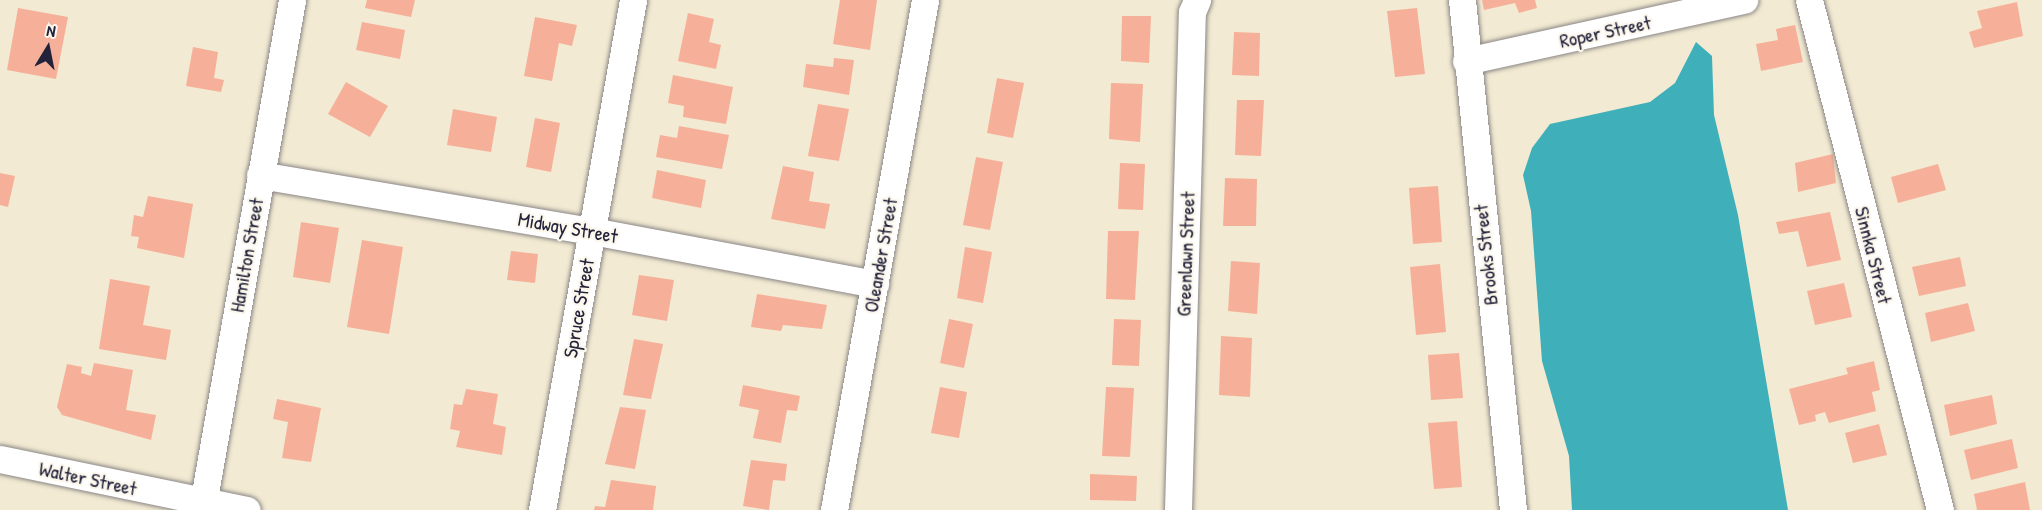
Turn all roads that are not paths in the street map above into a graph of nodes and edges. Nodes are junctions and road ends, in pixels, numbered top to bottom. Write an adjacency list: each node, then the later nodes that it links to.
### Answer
1 (292, 0): 9 (street, Hamilton Street)
2 (633, 0): 10 (street, Spruce Street)
3 (925, 0): 11 (street, Oleander Street)
4 (1197, 0): 17 (street, Greenlawn Street)
5 (1462, 0): 8 (street, Brooks Street)
6 (1744, 0): 8 (street, Roper Street)
7 (1809, 0): 19 (street, Sinnka Street)
8 (1466, 62): 18 (street, Brooks Street)
9 (260, 175): 10 (street, Midway Street); 13 (street, Hamilton Street)
10 (592, 231): 11 (street, Midway Street); 15 (street, Spruce Street)
11 (875, 284): 16 (street, Oleander Street)
12 (0, 459): 13 (street, Walter Street)
13 (203, 506): 14 (street, Walter Street)
14 (247, 510)
15 (542, 510)
16 (834, 510)
17 (1178, 510)
18 (1514, 510)
19 (1940, 510)

